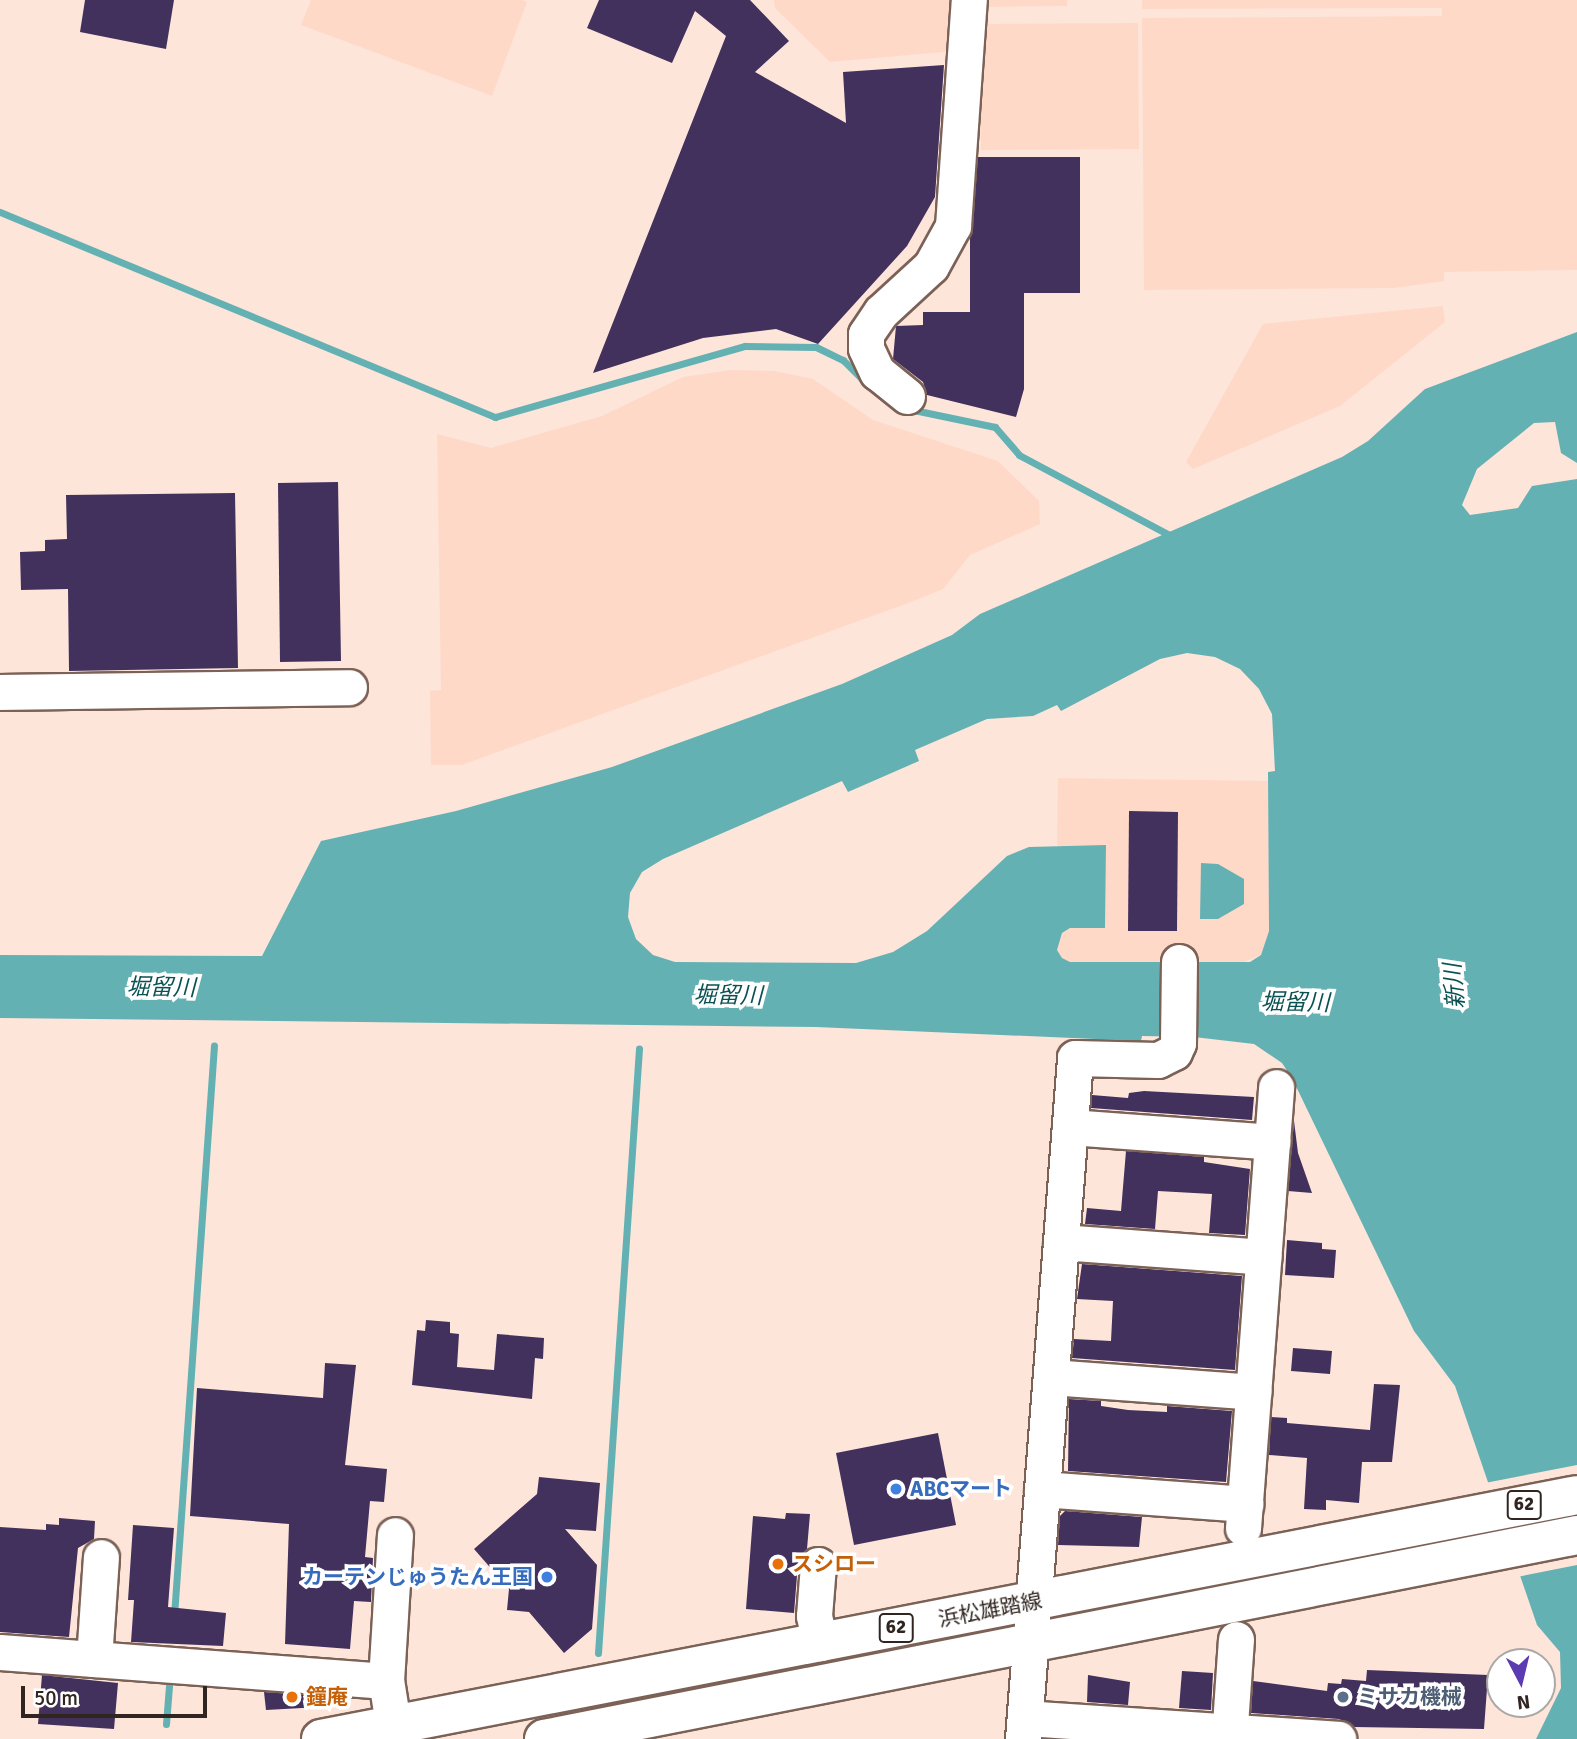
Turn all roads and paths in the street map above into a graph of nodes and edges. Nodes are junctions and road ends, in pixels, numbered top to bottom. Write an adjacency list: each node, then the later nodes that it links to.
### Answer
1 (969, 0): 2 (street)
2 (907, 396)
3 (349, 687): 4 (street)
4 (0, 692)
5 (1179, 961): 7 (street)
6 (1276, 1087): 8 (street)
7 (1070, 1127): 8 (street); 9 (street)
8 (1272, 1142): 10 (street)
9 (1061, 1242): 10 (street); 11 (street)
10 (1263, 1257): 12 (street)
11 (1051, 1377): 12 (street); 13 (street)
12 (1253, 1392): 13 (street)
13 (1042, 1489): 19 (street)
14 (1577, 1495): 19 (main road, 浜松雄踏線 / 62)
15 (395, 1535): 25 (street)
16 (1577, 1535): 22 (main road, 浜松雄踏線 / 62)
17 (101, 1557): 24 (street)
18 (818, 1565): 21 (street)
19 (1034, 1601): 21 (main road, 浜松雄踏線 / 62); 22 (street)
20 (1236, 1639): 28 (street)
21 (820, 1643): 26 (main road, 浜松雄踏線 / 62)
22 (1031, 1643): 27 (street); 30 (main road, 浜松雄踏線 / 62)
23 (0, 1652): 24 (street)
24 (94, 1659): 25 (street)
25 (386, 1682): 26 (street)
26 (393, 1727): 29 (main road, 浜松雄踏線 / 62)
27 (1024, 1728): 28 (street)
28 (1229, 1735): 31 (street)
29 (321, 1739)
30 (544, 1739)
31 (1338, 1739)

